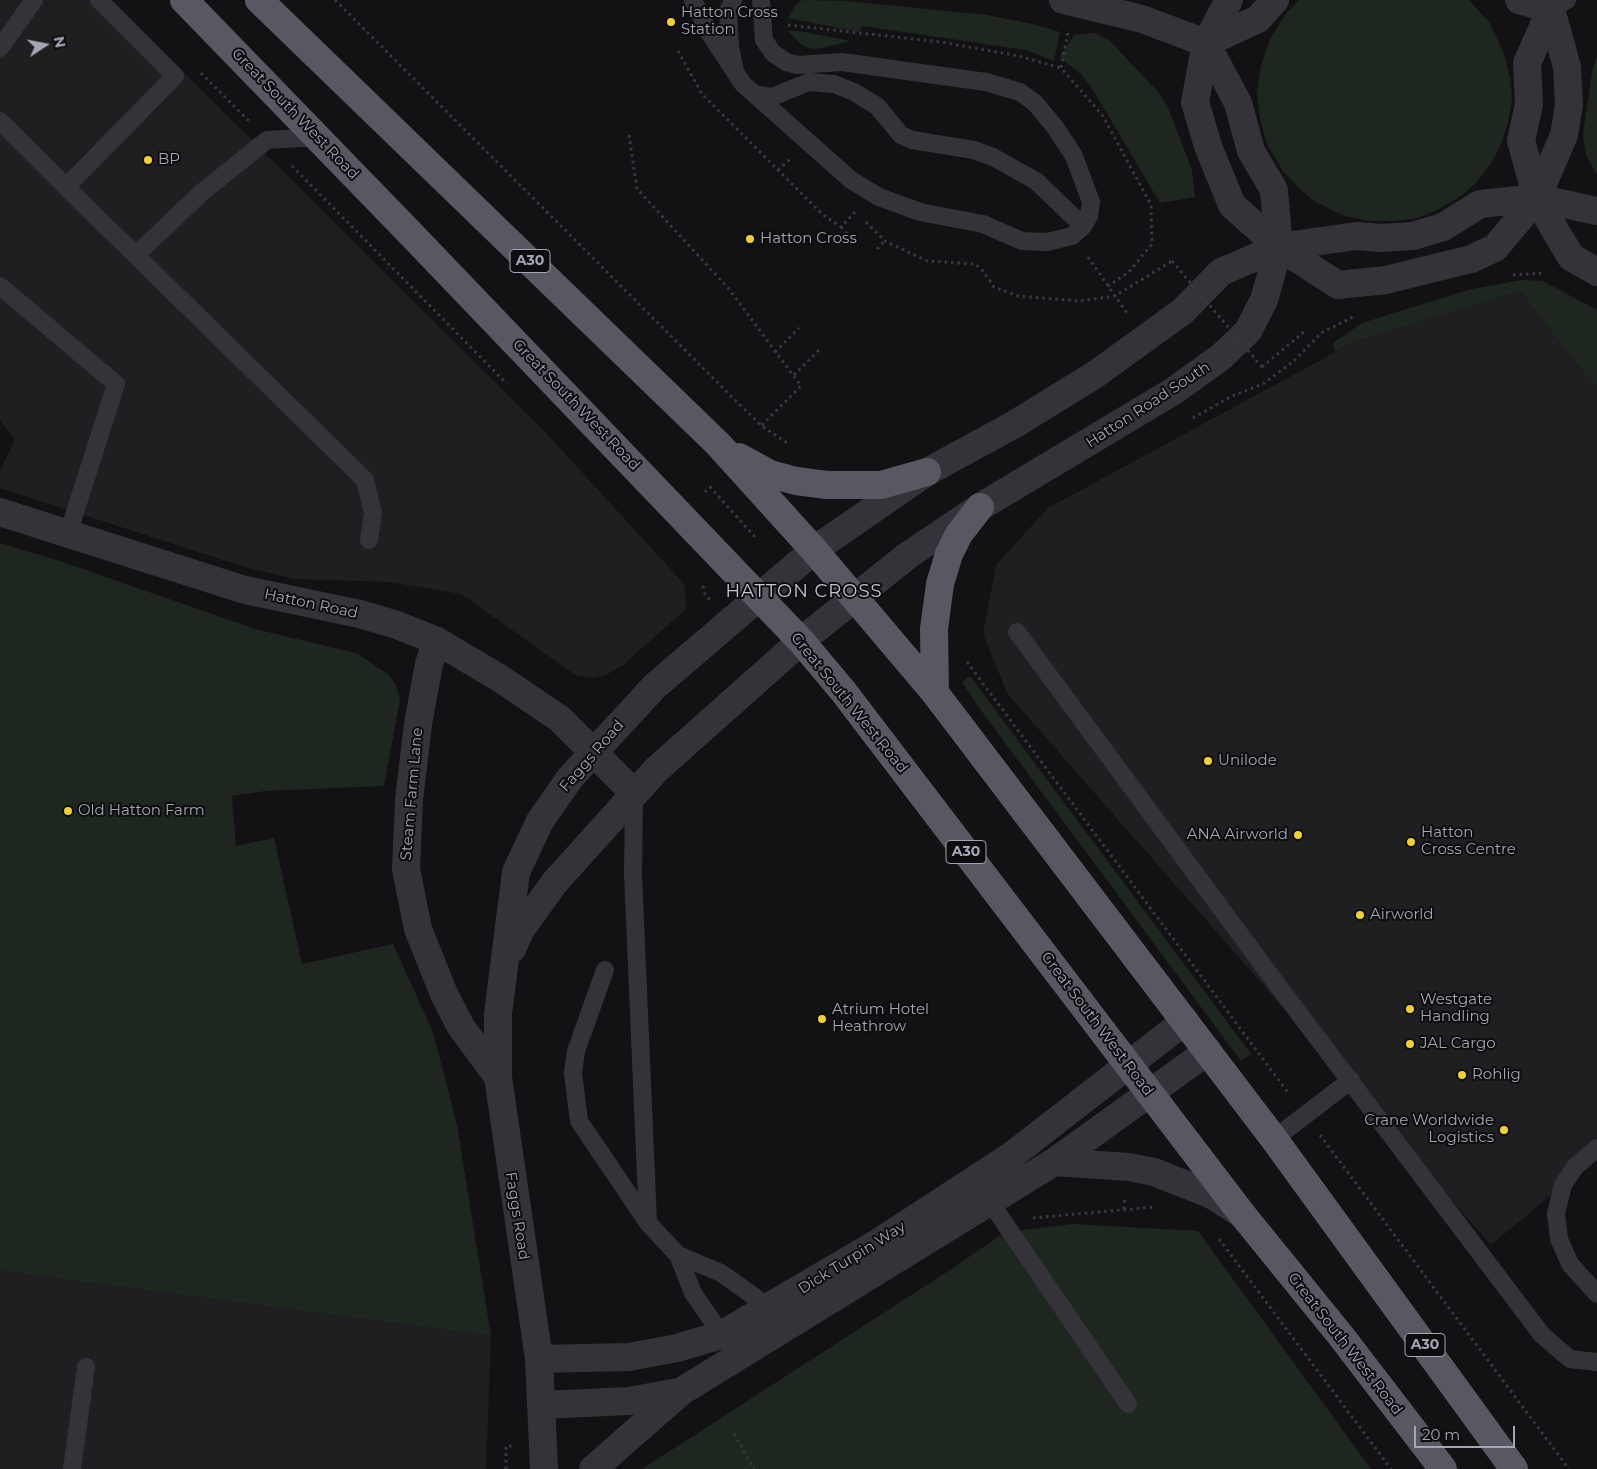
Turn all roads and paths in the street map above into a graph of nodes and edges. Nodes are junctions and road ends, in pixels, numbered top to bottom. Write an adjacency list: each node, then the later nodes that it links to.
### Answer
1 (34, 0): 16 (lane)
2 (99, 0): 25 (lane)
3 (184, 0): 23 (highway, Great South West Road / A30)
4 (259, 0): 48 (highway, A30)
5 (335, 0): 45 (path)
6 (693, 0): 19 (lane)
7 (733, 0): 19 (lane)
8 (761, 0): 14 (lane)
9 (1229, 0): 15 (street)
10 (1275, 0): 15 (street)
11 (1519, 0): 13 (street)
12 (1068, 1): 15 (street); 17 (path)
13 (1554, 3): 26 (street); 26 (street)
14 (762, 22): 17 (path); 29 (lane)
15 (1206, 43): 32 (street); 32 (street)
16 (0, 48)
17 (1061, 68): 39 (path)
18 (198, 70): 24 (path)
19 (736, 77): 20 (lane)
20 (755, 94): 29 (lane); 29 (lane)
21 (0, 121): 25 (lane)
22 (629, 135): 44 (path)
23 (318, 137): 24 (lane); 58 (highway, Great South West Road / A30)
24 (268, 140): 34 (lane); 46 (path)
25 (66, 187): 34 (lane)
26 (1537, 198): 27 (street); 32 (street); 32 (street); 35 (street)
27 (1597, 211)
28 (841, 227): 30 (path)
29 (1078, 231): 39 (path)
30 (850, 237)
31 (885, 242): 33 (path)
32 (1279, 247): 49 (street); 51 (street, Hatton Road South)
33 (877, 249)
34 (136, 255): 55 (lane)
35 (1597, 272)
36 (1553, 276): 37 (path)
37 (1504, 277)
38 (0, 286): 54 (lane)
39 (1108, 286): 42 (path, bridge)
40 (1364, 313): 47 (path)
41 (799, 328): 44 (path)
42 (1305, 331)
43 (819, 350): 45 (path)
44 (775, 352): 45 (path)
45 (794, 375)
46 (510, 386)
47 (1191, 419)
48 (718, 444): 49 (highway); 56 (highway, A30)
49 (927, 472): 56 (street)
50 (705, 492): 53 (path)
51 (980, 507): 59 (street, Hatton Road South); 65 (highway)
52 (0, 512): 54 (street, Hatton Road)
53 (759, 531)
54 (68, 534): 62 (street, Hatton Road)
55 (369, 540)
56 (814, 550): 58 (street, Faggs Road); 59 (highway, A30)
57 (699, 579): 60 (path)
58 (758, 596): 63 (highway, Great South West Road / A30); 66 (street, Faggs Road)
59 (854, 598): 63 (street, Hatton Road South); 65 (highway, A30)
60 (714, 604)
61 (1017, 632): 74 (lane)
62 (437, 641): 66 (street, Hatton Road); 73 (street, Steam Farm Lane)
63 (801, 641): 67 (street, Faggs Road); 72 (highway, Great South West Road / A30)
64 (965, 659): 76 (path)
65 (935, 693): 70 (highway, A30)
66 (594, 751): 67 (street, Hatton Road); 68 (street, Faggs Road)
67 (634, 793): 68 (street, Faggs Road); 86 (lane)
68 (506, 962): 73 (street, Faggs Road)
69 (605, 970): 86 (lane)
70 (1185, 1021): 71 (highway, A30); 72 (street, Dick Turpin Way)
71 (1208, 1051): 75 (street); 78 (highway, A30)
72 (1129, 1065): 75 (highway, Great South West Road / A30); 82 (street, Dick Turpin Way)
73 (498, 1077): 93 (street, Faggs Road)
74 (1351, 1080): 78 (lane); 94 (lane)
75 (1150, 1093): 81 (street, Dick Turpin Way); 85 (highway, Great South West Road / A30)
76 (1293, 1098)
77 (1323, 1138): 109 (path)
78 (1274, 1139): 108 (highway, A30)
79 (1597, 1148): 89 (lane)
80 (1597, 1154): 89 (lane)
81 (1054, 1162): 82 (street, Dick Turpin Way); 85 (street)
82 (982, 1190): 90 (street, Dick Turpin Way); 98 (lane)
83 (1161, 1206): 84 (path)
84 (1124, 1209)
85 (1242, 1214): 107 (highway, Great South West Road / A30)
86 (648, 1223): 88 (lane)
87 (1217, 1237): 106 (path)
88 (678, 1255): 90 (lane); 91 (lane)
89 (1597, 1293)
90 (772, 1321): 91 (street, Dick Turpin Way); 92 (street, Dick Turpin Way)
91 (721, 1335): 92 (lane); 93 (street, Dick Turpin Way)
92 (737, 1358): 96 (street, Dick Turpin Way)
93 (539, 1359): 97 (street, Faggs Road)
94 (1597, 1362)
95 (86, 1367): 101 (lane)
96 (682, 1391): 97 (street); 104 (street)
97 (542, 1404): 103 (street, Faggs Road)
98 (1128, 1404)
99 (734, 1434): 105 (path)
100 (508, 1446): 102 (path)
101 (72, 1469)
102 (506, 1469)
103 (544, 1469)
104 (593, 1469)
105 (754, 1469)
106 (1391, 1469)
107 (1443, 1469)
108 (1514, 1469)
109 (1569, 1469)

